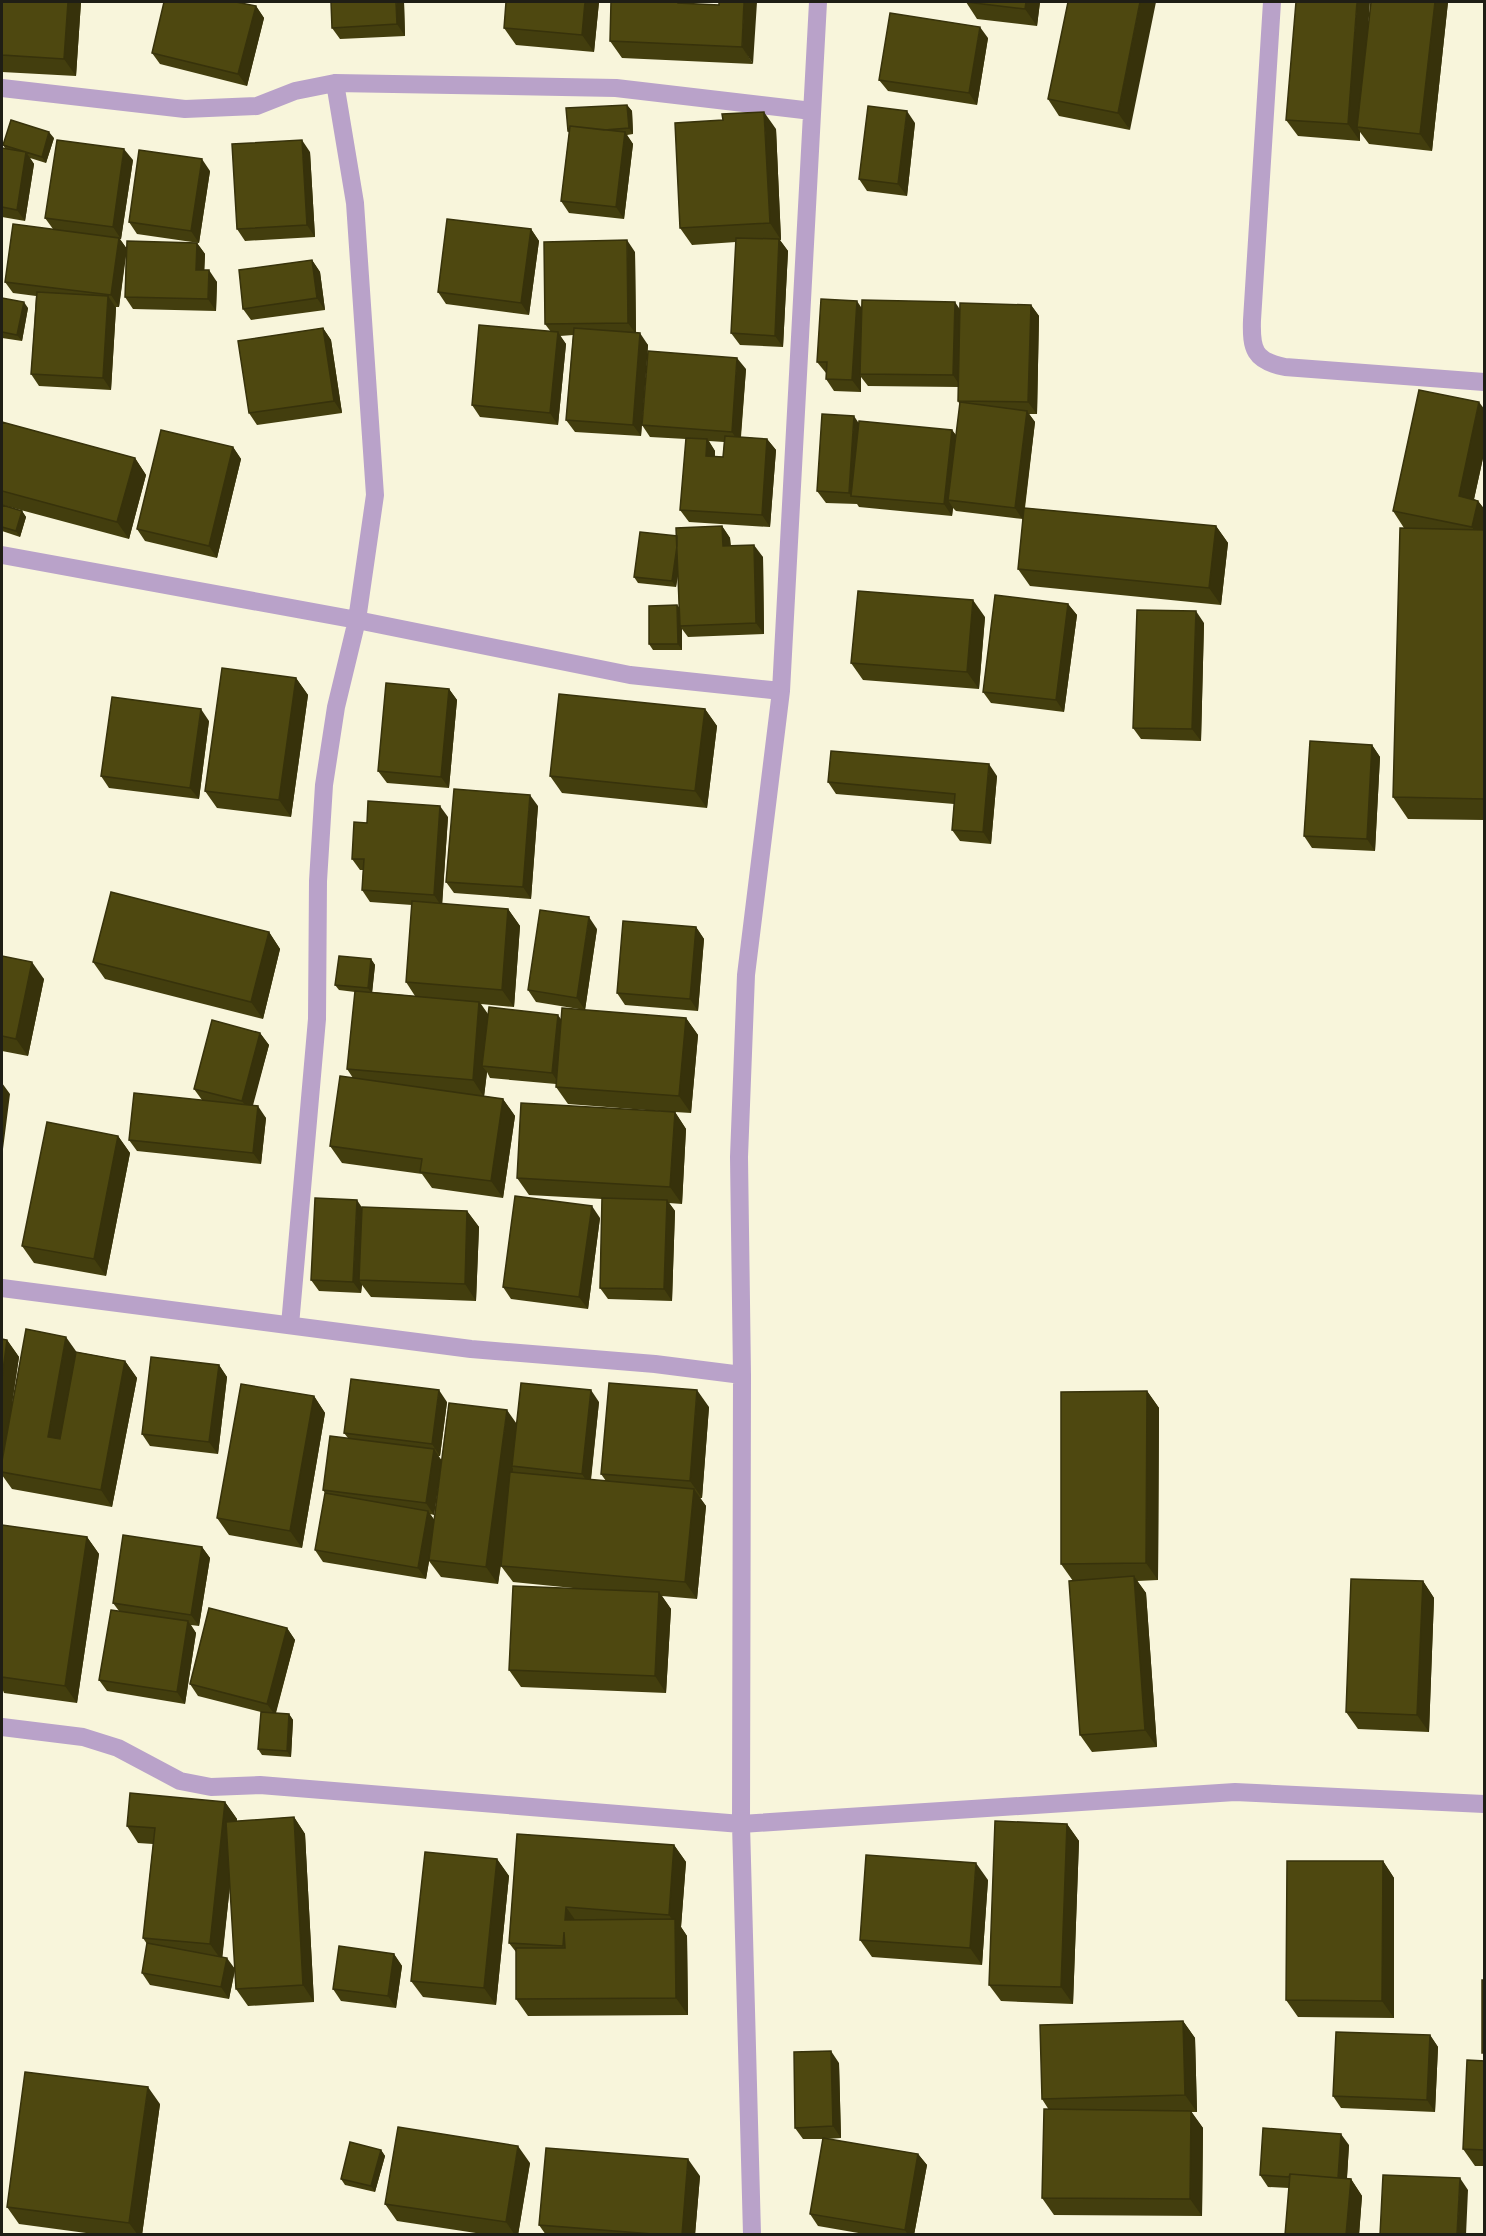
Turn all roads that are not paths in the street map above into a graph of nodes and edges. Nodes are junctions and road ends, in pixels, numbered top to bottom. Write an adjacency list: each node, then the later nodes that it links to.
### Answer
1 (818, 2): 5 (street)
2 (1272, 2): 6 (street)
3 (334, 83): 4 (street); 5 (street); 8 (street)
4 (2, 88)
5 (812, 111): 9 (street)
6 (1485, 382)
7 (2, 555): 8 (street)
8 (357, 620): 9 (street); 11 (street)
9 (781, 691): 12 (street)
10 (2, 1288): 11 (street)
11 (290, 1325): 12 (street)
12 (742, 1375): 15 (street)
13 (2, 1727): 15 (street)
14 (1485, 1804): 15 (street)
15 (741, 1824): 16 (street)
16 (752, 2235)

